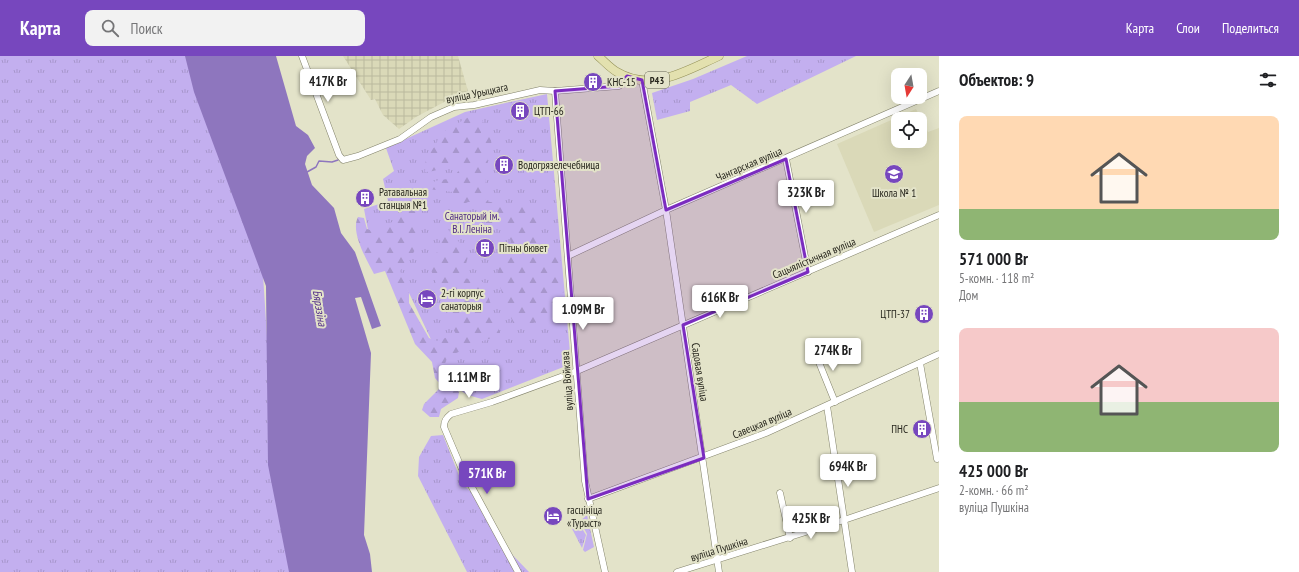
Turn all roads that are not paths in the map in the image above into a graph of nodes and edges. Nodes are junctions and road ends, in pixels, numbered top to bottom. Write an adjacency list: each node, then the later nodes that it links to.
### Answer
1 (302, 56): 6 (street, вуліца Урыцкага)
2 (598, 56): 4 (main road, Р43)
3 (719, 56): 5 (main road, Р43)
4 (627, 76): 5 (main road, Р43); 6 (street, вуліца Урыцкага)
5 (642, 80): 9 (street, Садовая вуліца)
6 (555, 91): 11 (street, вуліца Войкава)
7 (939, 91): 8 (street, Чангарская вуліца)
8 (786, 159): 9 (street, Чангарская вуліца); 12 (street)
9 (666, 210): 11 (street, Чангарская вуліца); 13 (street, Садовая вуліца)
10 (939, 215): 12 (street, Сацыялістычная вуліца)
11 (568, 256): 17 (street, вуліца Войкава)
12 (808, 272): 13 (street, Сацыялістычная вуліца)
13 (683, 325): 17 (street, Сацыялістычная вуліца); 20 (street, Садовая вуліца)
14 (814, 350): 18 (street)
15 (939, 354): 16 (street, Савецкая вуліца)
16 (920, 363): 18 (street, Савецкая вуліца); 21 (street)
17 (577, 371): 24 (street, вуліца Войкава); 28 (street, Сацыялістычная вуліца)
18 (835, 402): 19 (street, Савецкая вуліца)
19 (827, 406): 20 (street, Савецкая вуліца); 25 (street)
20 (704, 458): 24 (street, Савецкая вуліца); 27 (street, Садовая вуліца)
21 (937, 460)
22 (939, 488): 25 (street, вуліца Пушкіна)
23 (780, 493): 26 (street)
24 (588, 499): 29 (street, вуліца Войкава)
25 (844, 520): 26 (street, вуліца Пушкіна); 32 (street)
26 (790, 538): 27 (street, вуліца Пушкіна)
27 (718, 561): 30 (street, вуліца Пушкіна); 31 (street, Садовая вуліца)
28 (518, 572)
29 (605, 572)
30 (678, 572)
31 (719, 572)
32 (852, 572)

